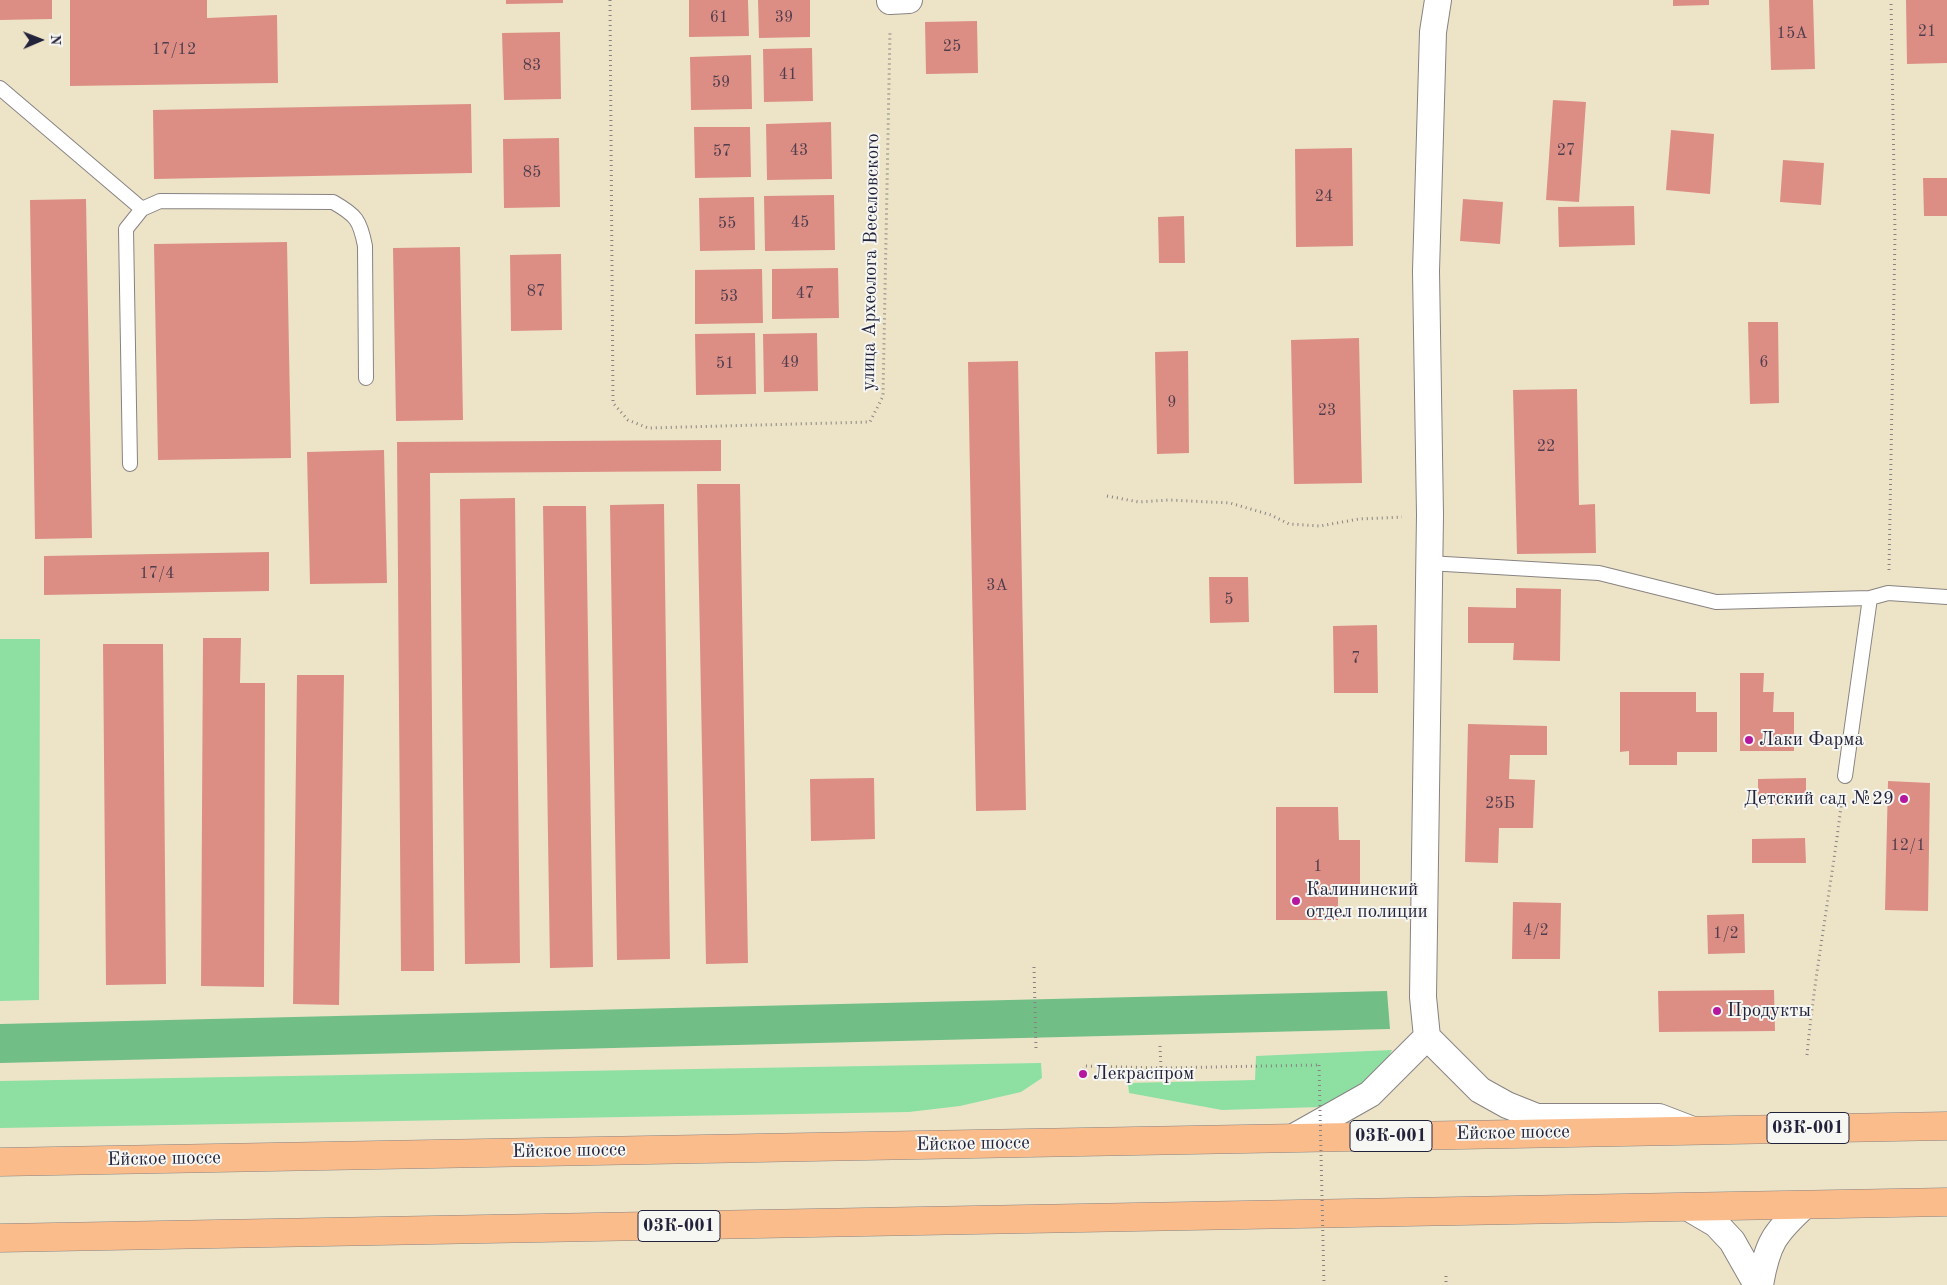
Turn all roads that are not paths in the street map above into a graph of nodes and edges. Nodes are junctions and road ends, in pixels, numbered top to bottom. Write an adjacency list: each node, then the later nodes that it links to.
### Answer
1 (1438, 0): 6 (street)
2 (0, 88): 3 (lane)
3 (142, 209): 4 (lane); 5 (lane)
4 (366, 378)
5 (130, 464)
6 (1428, 563): 8 (lane); 10 (street)
7 (1947, 596): 8 (lane)
8 (1870, 598): 9 (lane)
9 (1844, 776)
10 (1428, 1038): 12 (street); 13 (street)
11 (1947, 1126): 12 (main road, Ейское шоссе / 03К-001)
12 (1693, 1130): 13 (main road, Ейское шоссе / 03К-001)
13 (1292, 1138): 14 (main road, Ейское шоссе / 03К-001)
14 (0, 1162)
15 (1947, 1202): 16 (main road, 03К-001)
16 (1805, 1205): 17 (main road, 03К-001); 19 (street)
17 (1688, 1206): 18 (main road, 03К-001); 19 (street)
18 (0, 1238)
19 (1758, 1285)

